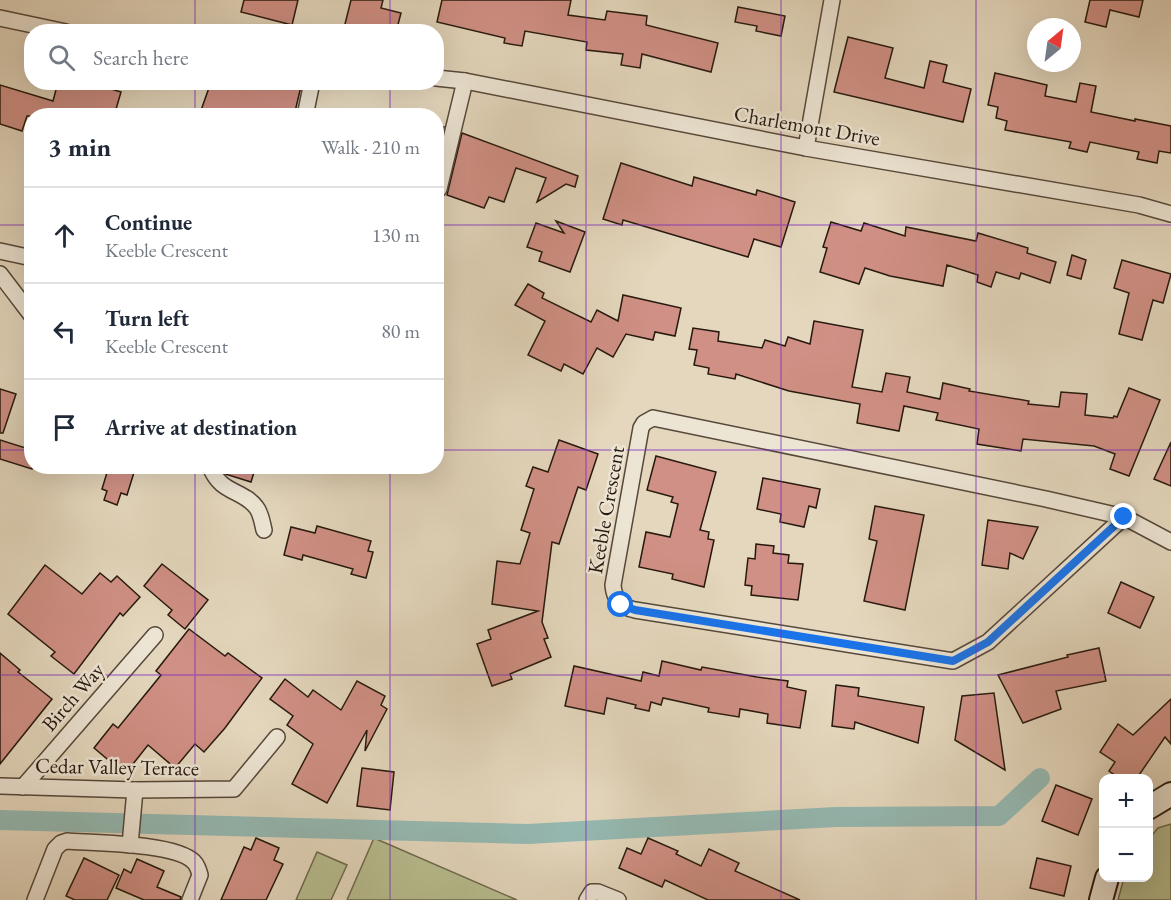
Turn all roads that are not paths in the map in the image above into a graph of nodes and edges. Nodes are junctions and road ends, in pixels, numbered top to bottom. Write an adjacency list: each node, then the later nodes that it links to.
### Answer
1 (832, 0): 8 (street)
2 (0, 18): 3 (street)
3 (28, 24)
4 (444, 79): 5 (street, Charlemont Drive)
5 (465, 81): 8 (street, Charlemont Drive); 9 (street)
6 (310, 90): 7 (street)
7 (307, 108)
8 (806, 148): 10 (street, Charlemont Drive)
9 (444, 168)
10 (1171, 214)
11 (0, 251): 12 (street)
12 (24, 256)
13 (0, 274): 14 (street)
14 (24, 306)
15 (213, 474): 17 (street)
16 (1124, 517): 16 (street, Keeble Crescent); 18 (street, Keeble Crescent)
17 (264, 530)
18 (1171, 542)
19 (155, 635): 22 (street, Birch Way)
20 (277, 737): 23 (street, Cedar Valley Terrace)
21 (0, 786): 22 (street, Cedar Valley Terrace)
22 (23, 787): 23 (street, Cedar Valley Terrace)
23 (135, 790): 26 (street)
24 (1171, 794): 25 (street)
25 (1153, 805)
26 (130, 845): 28 (street); 29 (street)
27 (1106, 882): 32 (street)
28 (35, 900)
29 (190, 900)
30 (587, 900): 31 (street)
31 (618, 900)
32 (1101, 900)

